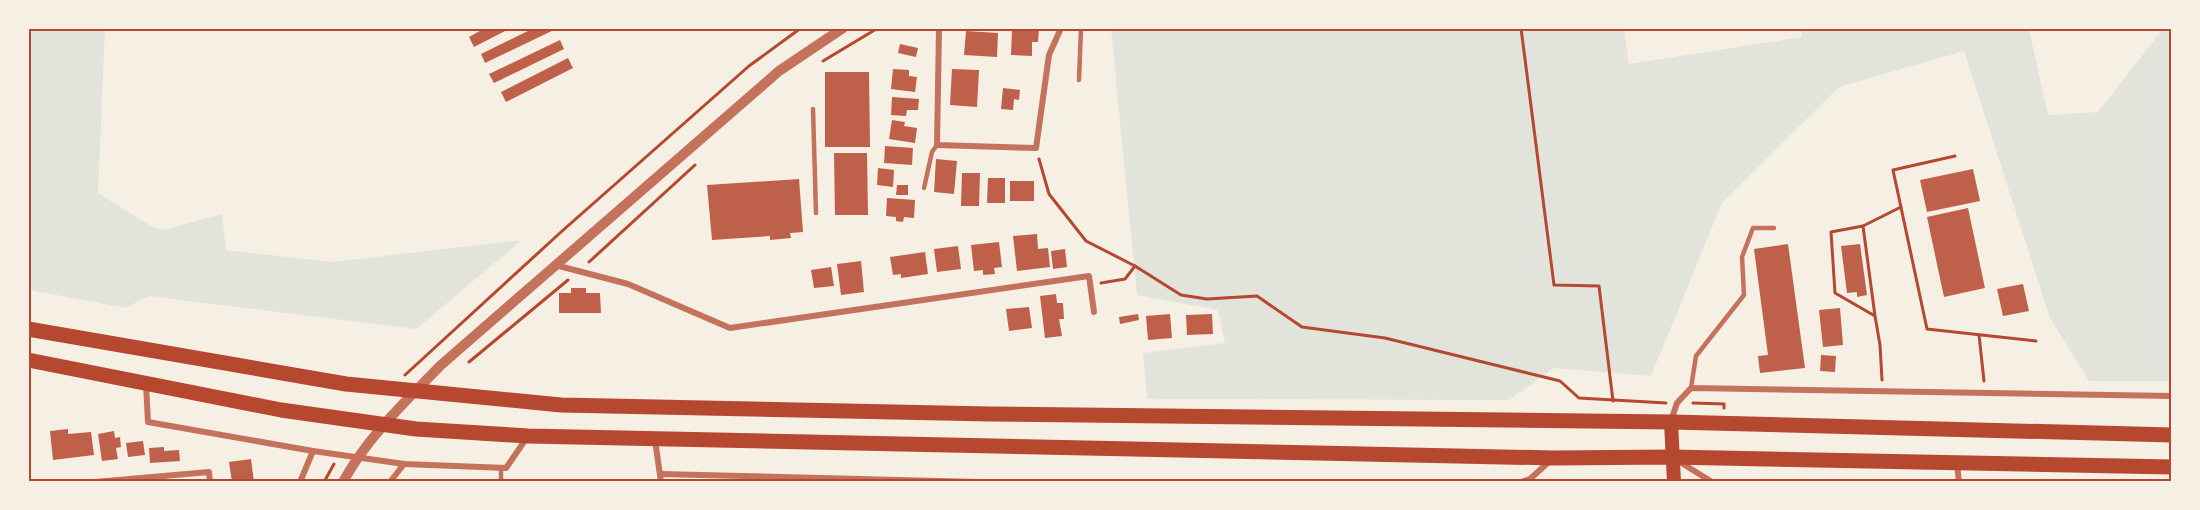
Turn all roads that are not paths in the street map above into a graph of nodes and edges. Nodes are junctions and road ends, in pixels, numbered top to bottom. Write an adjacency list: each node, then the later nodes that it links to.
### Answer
1 (843, 28): 11 (street)
2 (939, 28): 7 (street)
3 (1061, 28): 7 (street)
4 (1081, 28): 5 (lane)
5 (1079, 80)
6 (813, 109): 9 (lane)
7 (937, 145): 8 (lane)
8 (924, 188)
9 (816, 213)
10 (1774, 228): 16 (lane)
11 (554, 265): 12 (street); 30 (street)
12 (1094, 312)
13 (28, 329): 18 (highway)
14 (28, 360): 15 (highway)
15 (146, 382): 20 (highway); 22 (street)
16 (1691, 388): 17 (street); 18 (street)
17 (2172, 396)
18 (1671, 422): 19 (highway); 23 (main road)
19 (2172, 435)
20 (528, 436): 21 (highway); 28 (street)
21 (655, 439): 24 (highway); 29 (street)
22 (313, 451): 25 (street); 33 (street)
23 (1671, 457): 24 (highway); 26 (highway); 38 (main road); 39 (street)
24 (1554, 458): 37 (street)
25 (404, 464): 28 (street); 34 (street)
26 (1956, 464): 27 (highway); 40 (street)
27 (2172, 467)
28 (501, 468): 35 (lane)
29 (660, 478): 36 (street)
30 (345, 479)
31 (95, 482): 32 (street)
32 (210, 482)
33 (300, 482)
34 (390, 482)
35 (501, 482)
36 (978, 482)
37 (1521, 482)
38 (1674, 482)
39 (1712, 482)
40 (1959, 482)

